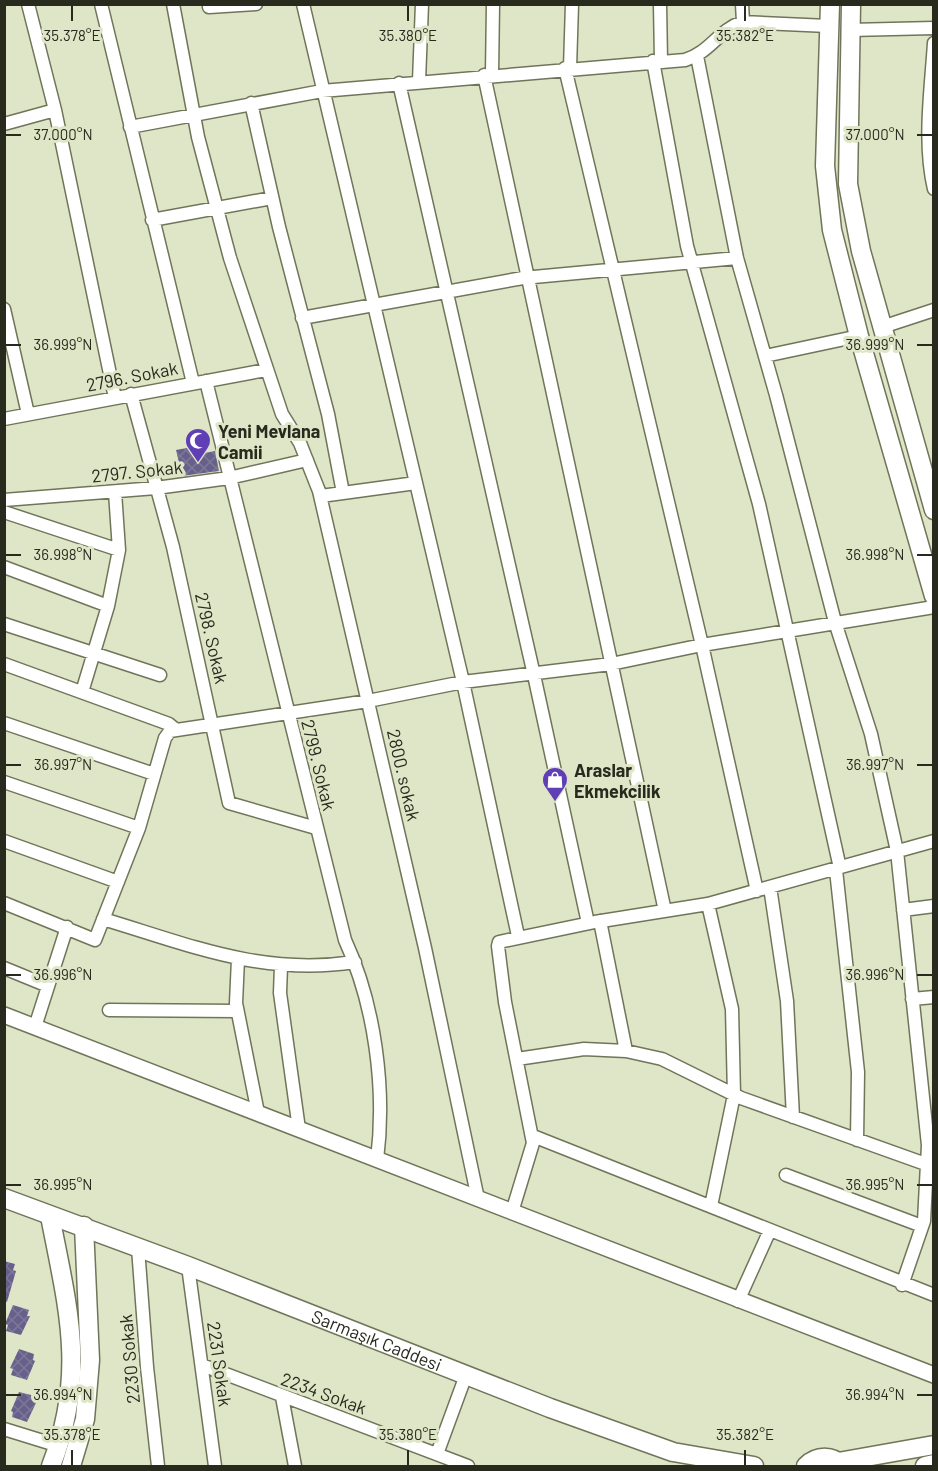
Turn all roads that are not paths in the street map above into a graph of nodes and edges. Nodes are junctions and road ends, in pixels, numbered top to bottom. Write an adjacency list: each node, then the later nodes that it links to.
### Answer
1 (28, 4): 27 (street)
2 (100, 4): 30 (street)
3 (173, 4): 28 (street, 2800. sokak)
4 (256, 4): 13 (street)
5 (303, 4): 25 (street)
6 (422, 4): 23 (street)
7 (493, 4): 22 (street)
8 (572, 4): 21 (street)
9 (660, 4): 20 (street)
10 (742, 4): 14 (street)
11 (830, 4): 15 (main road)
12 (851, 4): 17 (main road)
13 (209, 7)
14 (743, 22): 15 (street); 19 (street)
15 (828, 26): 45 (main road)
16 (933, 28): 17 (street)
17 (850, 30): 44 (main road)
18 (933, 43): 31 (street)
19 (697, 56): 20 (street); 35 (street)
20 (657, 61): 21 (street); 36 (street)
21 (568, 68): 22 (street); 37 (street)
22 (488, 74): 23 (street); 38 (street)
23 (419, 81): 24 (street)
24 (399, 83): 25 (street); 39 (street)
25 (321, 90): 26 (street); 40 (street)
26 (251, 103): 28 (street); 32 (street)
27 (55, 110): 29 (street); 51 (street)
28 (194, 114): 30 (street); 33 (street, 2800. sokak)
29 (4, 124)
30 (130, 127): 34 (street)
31 (933, 189)
32 (272, 198): 33 (street); 43 (street)
33 (217, 208): 34 (street); 47 (street, 2800. sokak)
34 (152, 220): 49 (street)
35 (737, 258): 36 (street); 46 (street)
36 (692, 264): 37 (street); 71 (street)
37 (614, 270): 38 (street); 72 (street)
38 (528, 278): 39 (street); 75 (street)
39 (446, 292): 40 (street); 77 (street)
40 (373, 305): 43 (street); 56 (street)
41 (4, 309): 52 (street)
42 (933, 310): 44 (street)
43 (303, 318): 59 (street)
44 (882, 327): 62 (main road)
45 (859, 336): 46 (street); 66 (main road)
46 (765, 356): 69 (street)
47 (266, 370): 48 (street, 2796. Sokak); 54 (street, 2800. sokak)
48 (206, 381): 49 (street, 2796. Sokak); 55 (street, 2799. Sokak)
49 (193, 383): 50 (street, 2796. Sokak)
50 (131, 394): 51 (street, 2796. Sokak); 57 (street, 2798. Sokak)
51 (115, 398): 52 (street, 2796. Sokak)
52 (28, 414): 53 (street, 2796. Sokak)
53 (4, 419)
54 (307, 460): 55 (street, 2797. Sokak); 60 (street, 2800. sokak)
55 (229, 478): 57 (street, 2797. Sokak); 81 (street, 2799. Sokak)
56 (416, 483): 59 (street); 78 (street)
57 (156, 488): 58 (street, 2797. Sokak); 83 (street, 2798. Sokak)
58 (115, 492): 61 (street, 2797. Sokak); 64 (street)
59 (343, 493): 60 (street)
60 (321, 496): 80 (street, 2800. sokak)
61 (4, 500)
62 (933, 510)
63 (4, 512): 64 (street)
64 (119, 550): 67 (street)
65 (4, 567): 67 (street)
66 (933, 596)
67 (108, 606): 73 (street)
68 (933, 607): 69 (street)
69 (835, 622): 71 (street); 91 (street)
70 (4, 624): 73 (street)
71 (789, 630): 72 (street); 92 (street)
72 (702, 645): 75 (street); 95 (street)
73 (93, 653): 76 (street); 79 (street)
74 (4, 664): 79 (street)
75 (610, 664): 77 (street); 100 (street)
76 (160, 675)
77 (534, 675): 78 (street); 102 (street)
78 (463, 682): 80 (street); 104 (street)
79 (82, 692): 84 (street)
80 (368, 701): 81 (street); 129 (street, 2800. sokak)
81 (287, 713): 83 (street); 88 (street, 2799. Sokak)
82 (4, 723): 85 (street)
83 (213, 724): 84 (street); 88 (street, 2798. Sokak)
84 (175, 729): 85 (street)
85 (154, 774): 87 (street)
86 (4, 782): 87 (street)
87 (139, 828): 93 (street)
88 (316, 828): 106 (street, 2799. Sokak)
89 (4, 841): 93 (street)
90 (933, 841): 91 (street)
91 (897, 851): 92 (street); 99 (street)
92 (838, 869): 94 (street); 124 (street)
93 (118, 882): 101 (street)
94 (770, 887): 95 (street); 121 (street)
95 (757, 891): 97 (street)
96 (4, 903): 103 (street)
97 (708, 904): 100 (street); 118 (street)
98 (933, 906): 99 (street)
99 (903, 910): 111 (street)
100 (665, 911): 102 (street)
101 (103, 919): 103 (street); 105 (street)
102 (594, 922): 104 (street); 116 (street)
103 (67, 927): 109 (street)
104 (518, 936): 117 (street)
105 (238, 959): 107 (street); 113 (street)
106 (355, 962): 107 (street); 125 (street, 2799. Sokak)
107 (281, 966): 122 (street)
108 (4, 968): 109 (street)
109 (48, 986): 115 (street)
110 (933, 997): 111 (street)
111 (912, 999): 119 (street)
112 (109, 1010): 113 (street)
113 (237, 1011): 120 (street)
114 (4, 1015): 115 (street)
115 (35, 1027): 120 (street)
116 (626, 1051): 117 (street); 118 (street)
117 (517, 1059): 123 (street)
118 (734, 1095): 121 (street); 130 (street)
119 (929, 1112): 126 (street)
120 (258, 1113): 122 (street)
121 (793, 1117): 124 (street)
122 (299, 1129): 125 (street)
123 (533, 1136): 130 (street); 131 (street)
124 (857, 1140): 126 (street)
125 (377, 1160): 129 (street)
126 (930, 1166): 133 (street)
127 (786, 1175): 133 (street)
128 (4, 1198): 132 (main road, Sarmaşık Caddesi)
129 (478, 1199): 131 (street)
130 (711, 1206): 135 (street)
131 (512, 1212): 140 (street)
132 (50, 1216): 134 (main road, Sarmaşık Caddesi); 147 (main road)
133 (922, 1226): 138 (street)
134 (84, 1227): 136 (main road, Sarmaşık Caddesi); 152 (main road)
135 (770, 1230): 138 (street); 140 (street)
136 (138, 1248): 137 (main road, Sarmaşık Caddesi); 153 (street, 2230 Sokak)
137 (188, 1266): 141 (street, 2231 Sokak); 142 (main road, Sarmaşık Caddesi)
138 (902, 1285): 139 (street)
139 (933, 1295)
140 (738, 1301): 143 (street)
141 (202, 1365): 144 (street, 2234 Sokak); 154 (street, 2231 Sokak)
142 (466, 1375): 148 (street); 157 (main road, Sarmaşık Caddesi)
143 (933, 1375)
144 (282, 1397): 148 (street, 2234 Sokak); 155 (street)
145 (4, 1429): 147 (street)
146 (933, 1444): 149 (main road)
147 (59, 1446): 151 (main road)
148 (437, 1454): 156 (street, 2234 Sokak)
149 (841, 1464): 158 (main road)
150 (933, 1464): 159 (main road)
151 (51, 1467)
152 (71, 1467)
153 (158, 1467)
154 (215, 1467)
155 (295, 1467)
156 (468, 1467)
157 (754, 1467)
158 (806, 1467)
159 (925, 1467)

